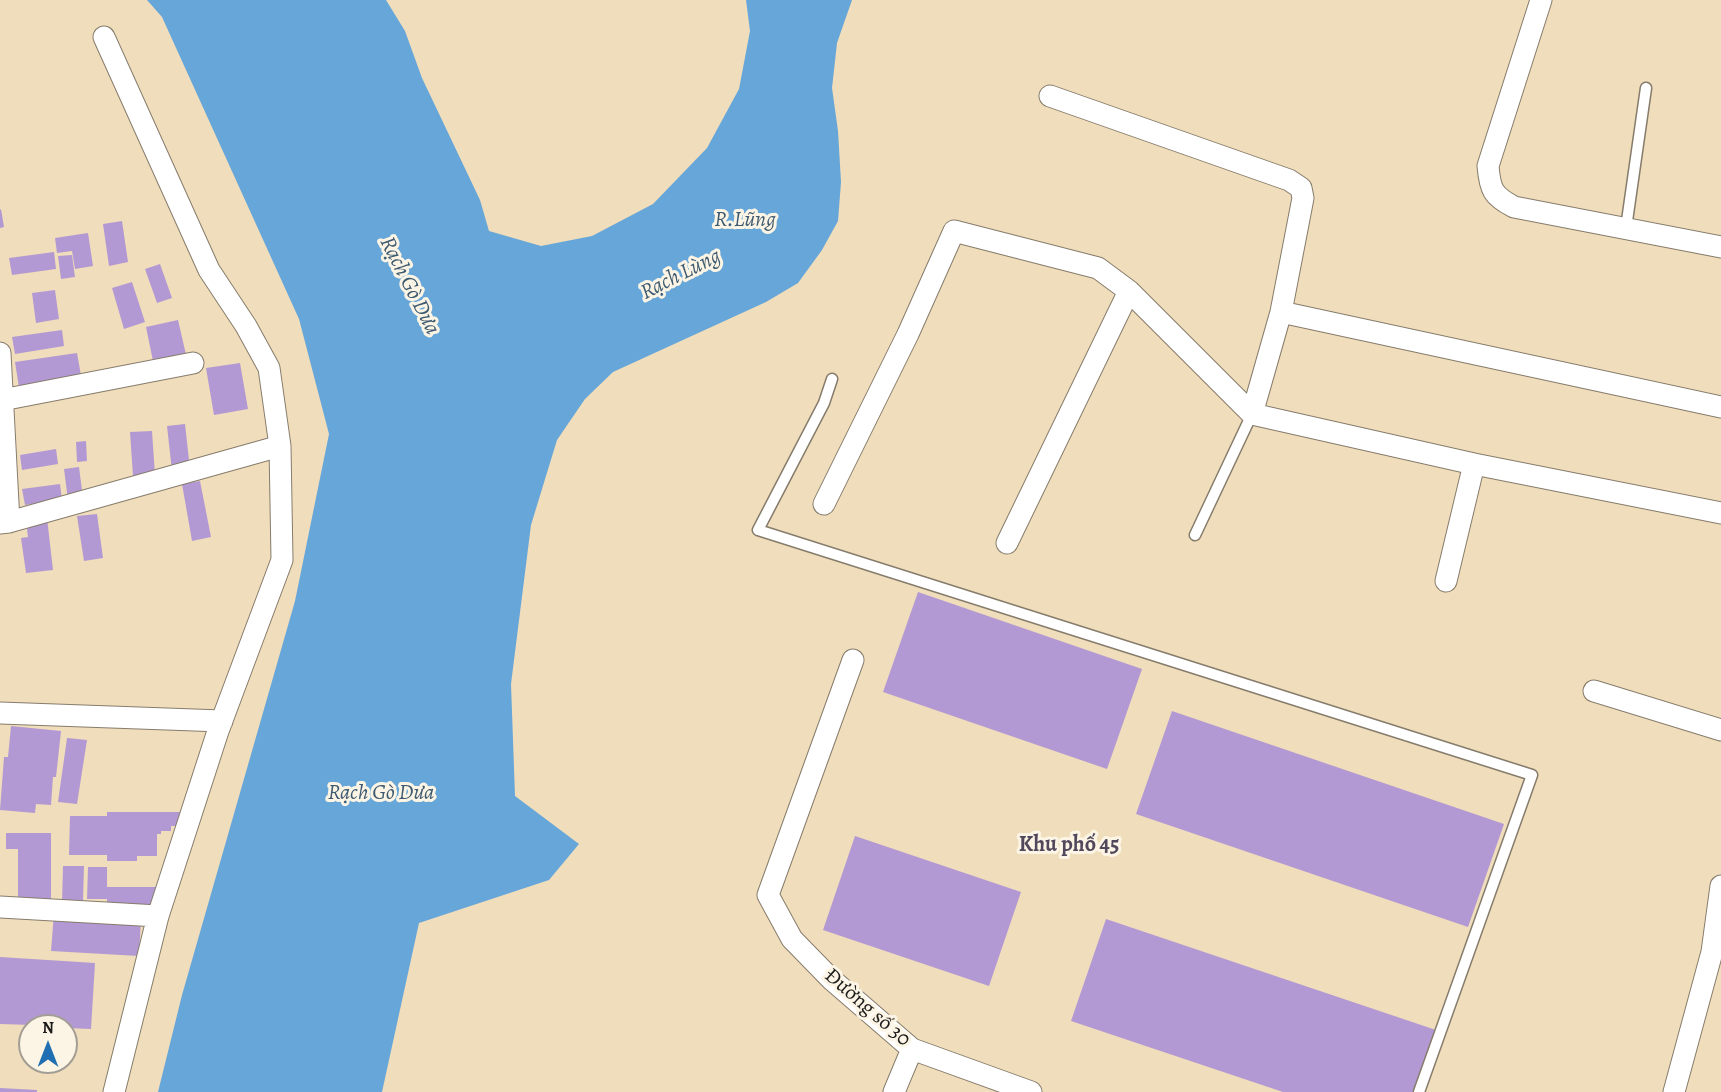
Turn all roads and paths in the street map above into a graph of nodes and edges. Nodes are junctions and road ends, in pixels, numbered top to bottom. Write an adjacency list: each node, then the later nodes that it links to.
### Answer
1 (1541, 0): 5 (street)
2 (104, 36): 15 (street)
3 (1646, 88): 5 (lane)
4 (1050, 96): 8 (street)
5 (1626, 228): 6 (street)
6 (1721, 247)
7 (1129, 291): 14 (street); 17 (street); 21 (street)
8 (1281, 312): 13 (street); 14 (street)
9 (0, 353): 12 (street)
10 (193, 363): 12 (street)
11 (832, 379): 35 (lane)
12 (2, 400): 19 (street)
13 (1721, 407)
14 (1252, 414): 16 (street); 20 (lane)
15 (280, 446): 19 (street); 26 (street)
16 (1474, 464): 18 (street); 22 (street)
17 (824, 504)
18 (1721, 513)
19 (4, 523)
20 (1195, 535)
21 (1007, 543)
22 (1446, 581)
23 (853, 660): 31 (street, Đường số 30)
24 (1594, 691): 27 (street)
25 (0, 713): 26 (street)
26 (222, 721): 30 (street)
27 (1721, 730)
28 (1721, 886): 36 (street)
29 (0, 907): 30 (street)
30 (158, 916): 32 (street)
31 (912, 1049): 33 (street); 34 (street, Đường số 30)
32 (114, 1092)
33 (894, 1092)
34 (1031, 1092)
35 (1419, 1092)
36 (1674, 1092)

